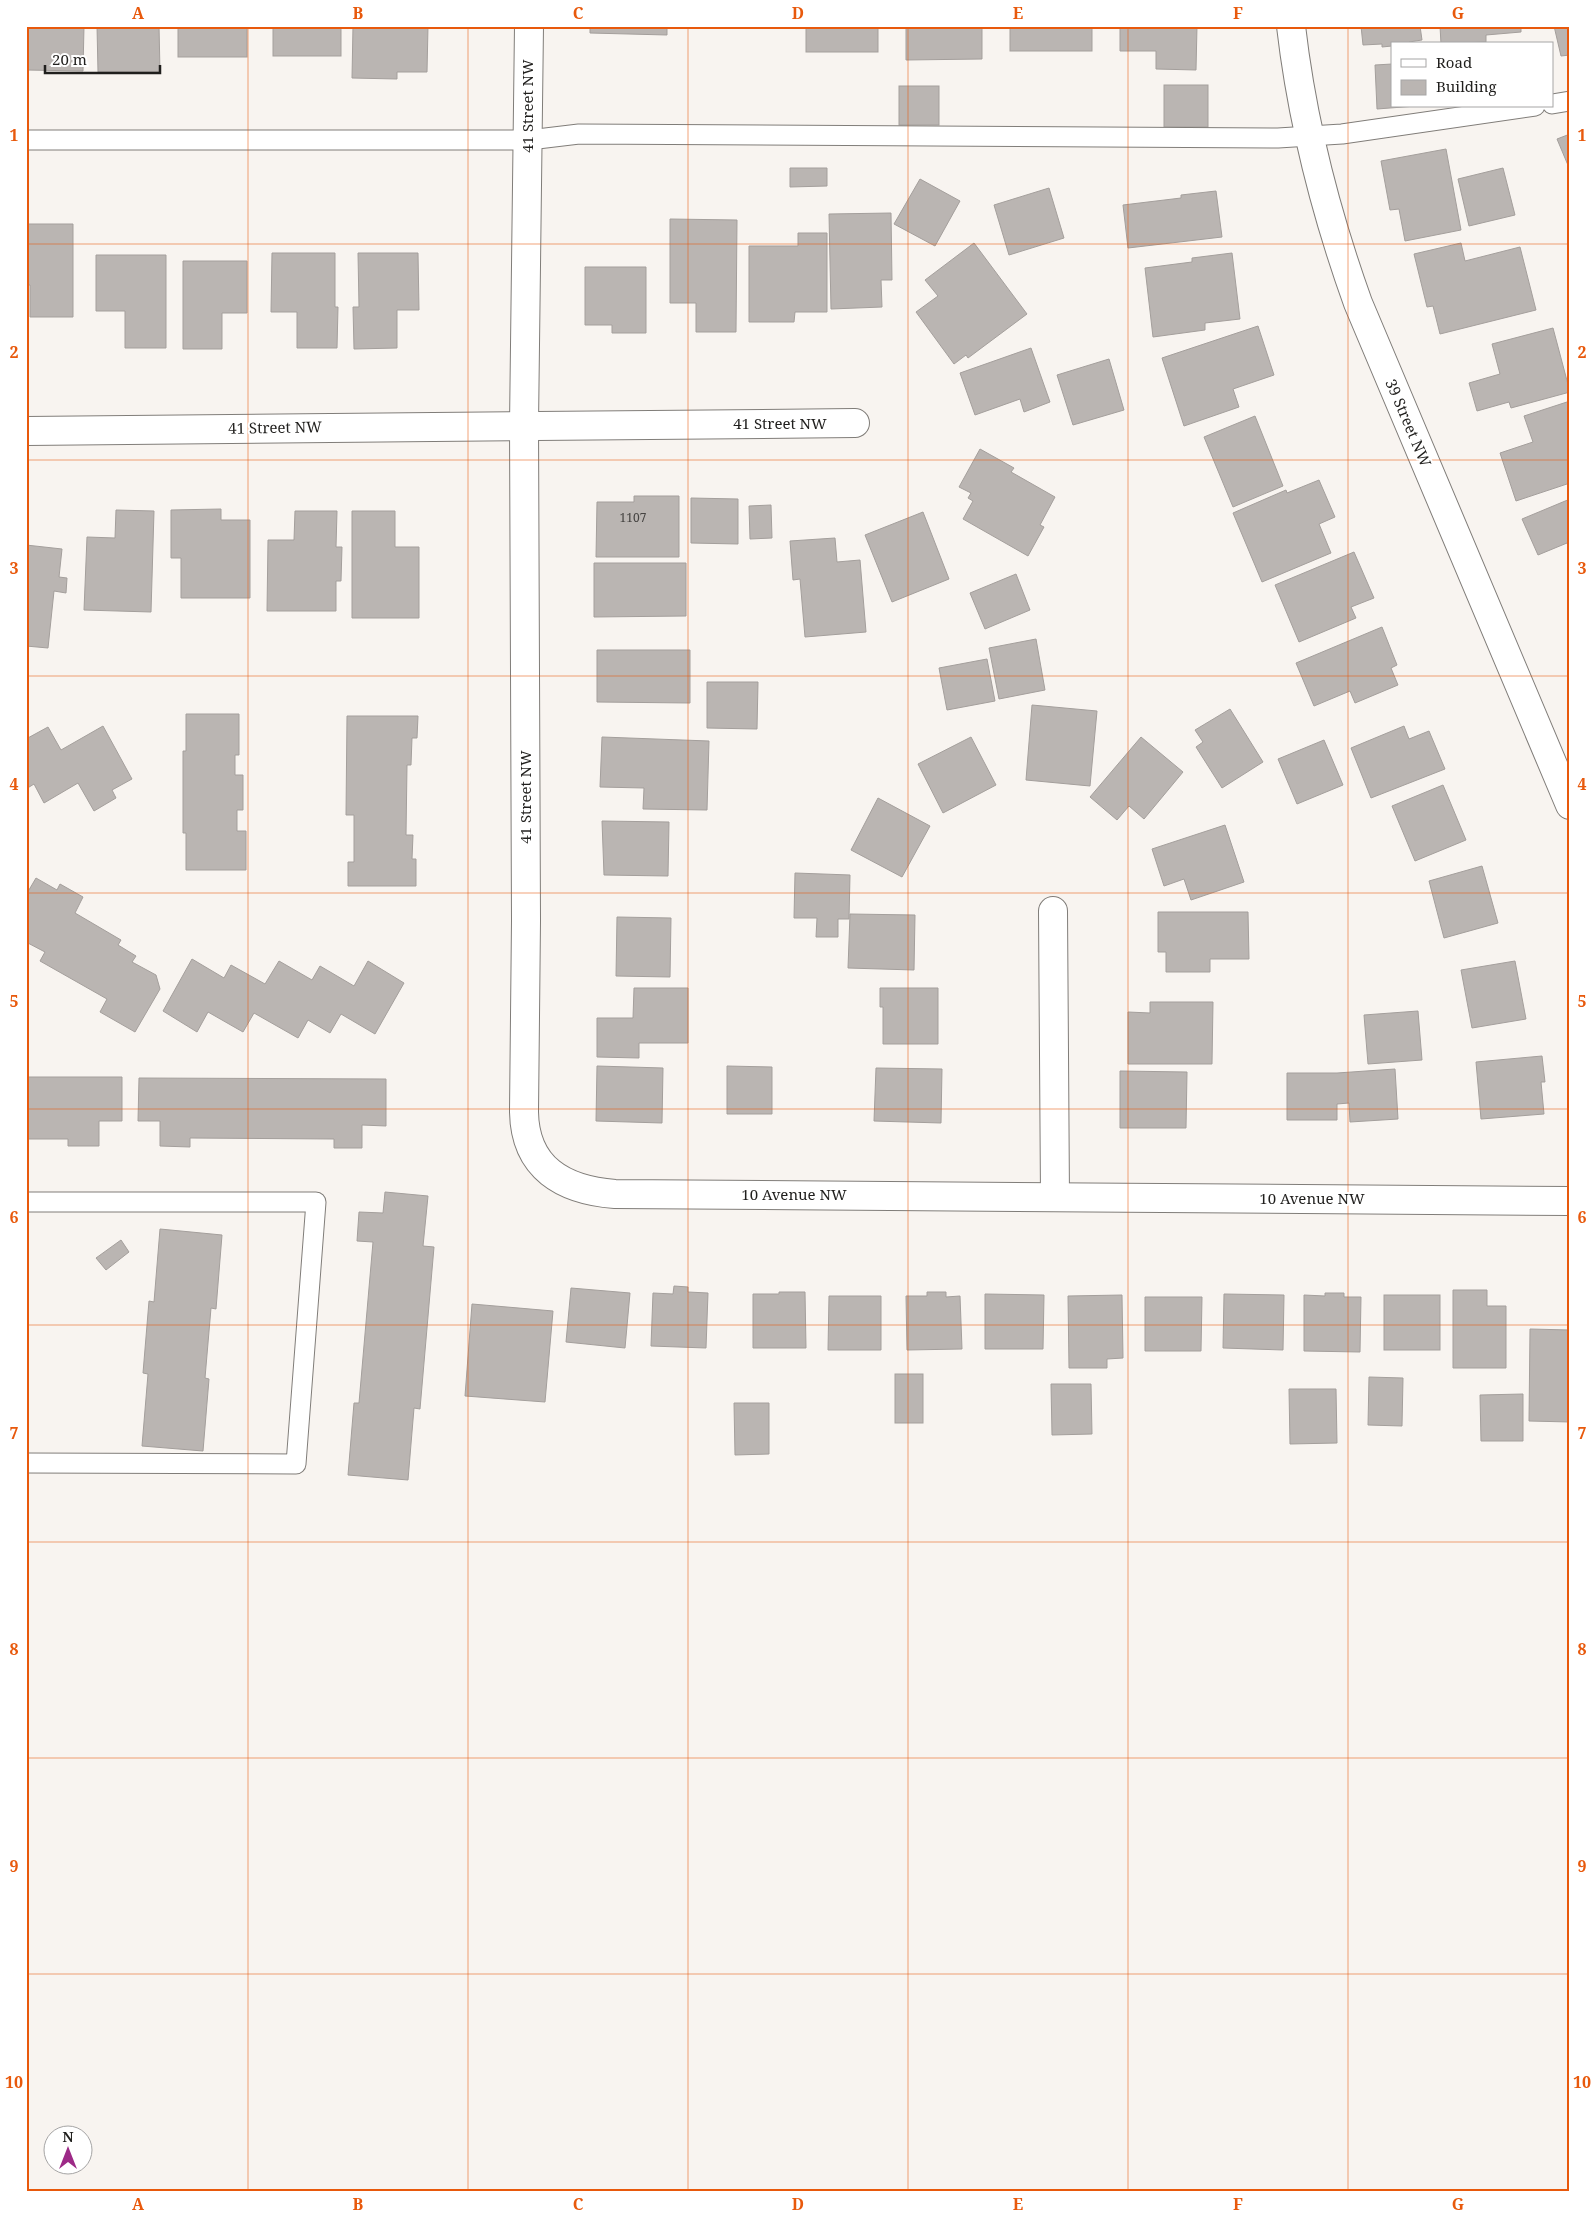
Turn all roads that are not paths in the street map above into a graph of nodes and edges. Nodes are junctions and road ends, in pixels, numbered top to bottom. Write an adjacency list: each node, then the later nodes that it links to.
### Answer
1 (529, 26): 8 (street, 41 Street NW)
2 (1291, 26): 6 (street, 39 Street NW)
3 (1570, 101): 4 (lane)
4 (1554, 104)
5 (1520, 108): 6 (lane)
6 (1310, 137): 8 (lane); 12 (street, 39 Street NW)
7 (26, 140): 8 (lane)
8 (529, 140): 10 (street, 41 Street NW)
9 (855, 423): 10 (street, 41 Street NW)
10 (524, 425): 11 (street, 41 Street NW); 14 (street, 41 Street NW)
11 (26, 431)
12 (1570, 805)
13 (1053, 911): 15 (street)
14 (541, 1165): 15 (street, 10 Avenue NW)
15 (1055, 1197): 16 (street, 10 Avenue NW)
16 (1570, 1200)
17 (26, 1202): 18 (lane)
18 (26, 1463)

